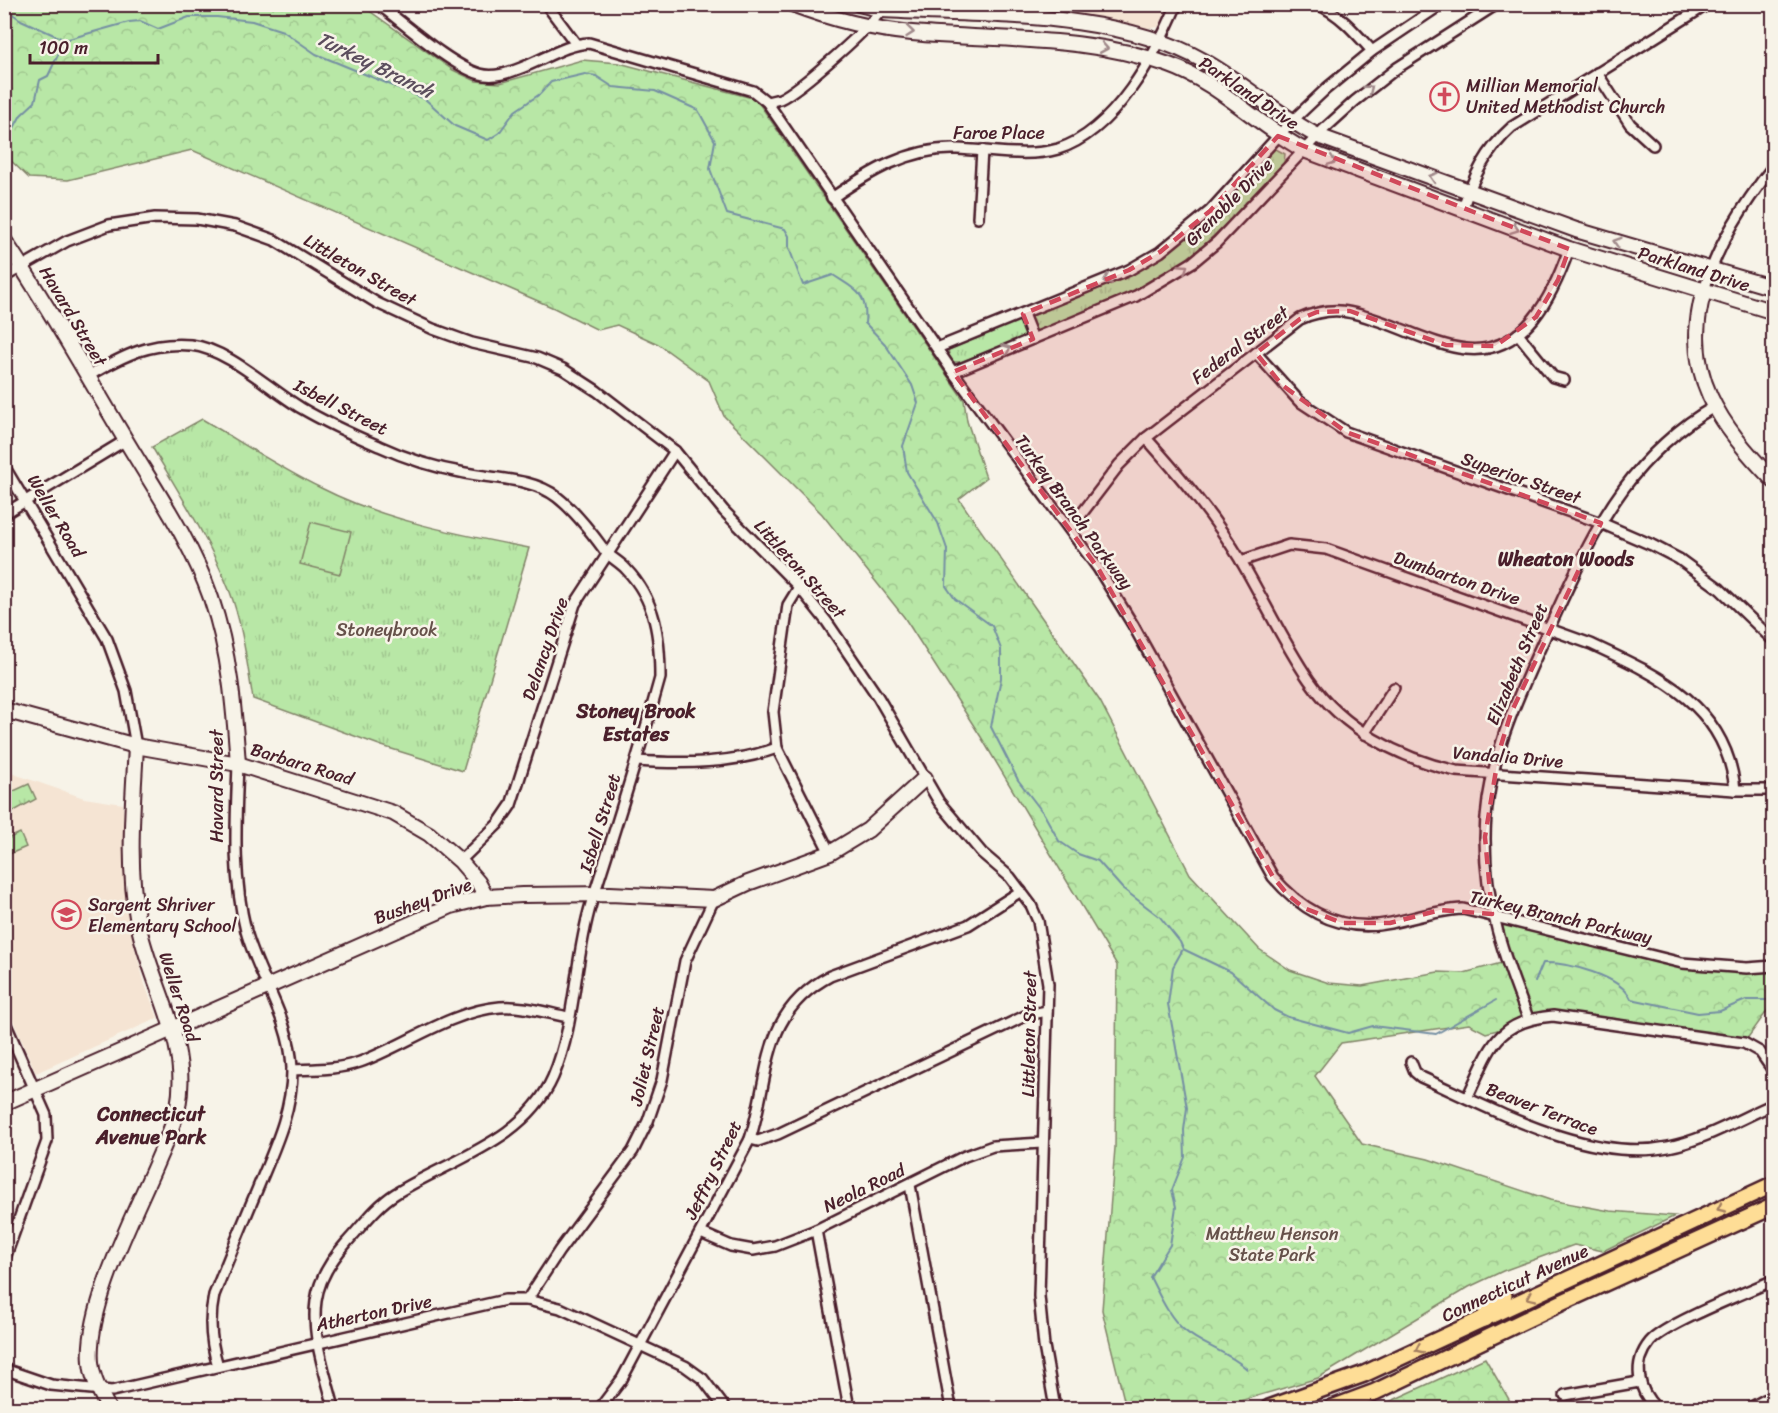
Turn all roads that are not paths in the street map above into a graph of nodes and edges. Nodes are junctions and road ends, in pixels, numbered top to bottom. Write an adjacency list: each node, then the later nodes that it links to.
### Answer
1 (378, 4): 13 (street, Turkey Branch Parkway)
2 (546, 4): 13 (street)
3 (792, 4): 11 (street, Parkland Drive)
4 (859, 4): 10 (street, Parkland Drive)
5 (1177, 4): 12 (street, Faroe Place)
6 (1317, 4): 14 (street)
7 (1442, 4): 14 (street, Grenoble Drive)
8 (1497, 4): 20 (street, Grenoble Drive, one-way to 8)
9 (1708, 4): 16 (street)
10 (883, 7): 11 (street); 12 (street, Parkland Drive)
11 (869, 27): 15 (street, Parkland Drive, one-way to 15); 17 (street)
12 (1160, 42): 15 (street, Faroe Place); 18 (street, Parkland Drive)
13 (576, 44): 17 (street, Turkey Branch Parkway)
14 (1372, 51): 18 (street, Grenoble Drive)
15 (1149, 58): 19 (street, Parkland Drive); 22 (street, Faroe Place)
16 (1597, 73): 21 (street); 25 (street)
17 (766, 102): 26 (street, Turkey Branch Parkway)
18 (1291, 122): 19 (street, Grenoble Drive); 20 (street, Parkland Drive)
19 (1278, 136): 23 (street, Parkland Drive); 37 (street, Grenoble Drive, one-way to 37)
20 (1318, 136): 23 (street, Grenoble Drive); 25 (street, Parkland Drive, one-way to 20)
21 (1653, 145)
22 (982, 150): 26 (street, Faroe Place); 28 (street)
23 (1304, 150): 27 (street, Parkland Drive, one-way to 27); 39 (street, Grenoble Drive, one-way to 23)
24 (1773, 165): 32 (street)
25 (1469, 189): 27 (street); 32 (street, Parkland Drive, one-way to 25)
26 (832, 198): 40 (street, Turkey Branch Parkway)
27 (1462, 210): 30 (street, Parkland Drive, one-way to 30)
28 (978, 218)
29 (4, 240): 31 (street, Havard Street)
30 (1569, 249): 35 (street, Parkland Drive); 38 (street, Federal Street)
31 (22, 266): 33 (street, Littleton Street); 43 (street, Havard Street); 48 (street, Littleton Street)
32 (1709, 271): 34 (street, Parkland Drive); 35 (street)
33 (4, 277)
34 (1773, 288)
35 (1704, 291): 36 (street, Parkland Drive); 45 (street)
36 (1773, 312)
37 (1023, 314): 39 (street); 40 (street, Grenoble Drive)
38 (1518, 334): 41 (street, Federal Street); 44 (street)
39 (1033, 339): 42 (street, Grenoble Drive, one-way to 39)
40 (937, 348): 42 (street, Turkey Branch Parkway)
41 (1256, 353): 46 (street, Federal Street); 53 (street, Superior Street)
42 (953, 372): 54 (street, Turkey Branch Parkway)
43 (90, 375): 47 (street, Havard Street); 55 (street, Isbell Street)
44 (1564, 380)
45 (1714, 407): 50 (street); 53 (street, Elizabeth Street)
46 (1146, 438): 54 (street, Federal Street); 56 (street, Vandalia Drive)
47 (126, 440): 51 (street); 66 (street, Havard Street)
48 (675, 451): 55 (street, Delancy Drive); 57 (street, Littleton Street)
49 (4, 466): 51 (street, Weller Road)
50 (1773, 481)
51 (25, 500): 52 (street); 63 (street, Weller Road)
52 (4, 514)
53 (1601, 523): 58 (street, Elizabeth Street); 59 (street, Superior Street)
54 (1070, 529): 77 (street, Turkey Branch Parkway)
55 (607, 553): 65 (street, Isbell Street); 72 (street, Delancy Drive)
56 (1240, 561): 58 (street, Dumbarton Drive); 62 (street, Vandalia Drive)
57 (799, 587): 64 (street); 68 (street, Littleton Street)
58 (1549, 628): 67 (street, Elizabeth Street); 69 (street, Dumbarton Drive)
59 (1773, 641)
60 (1394, 688): 62 (street)
61 (4, 710): 63 (street, Barbara Road)
62 (1364, 734): 67 (street, Vandalia Drive)
63 (136, 746): 66 (street, Barbara Road); 84 (street, Weller Road)
64 (777, 748): 65 (street); 71 (street)
65 (637, 761): 74 (street, Isbell Street)
66 (238, 764): 72 (street, Barbara Road); 79 (street, Havard Street)
67 (1494, 774): 69 (street, Vandalia Drive); 77 (street, Elizabeth Street)
68 (925, 778): 71 (street, Bushey Drive); 73 (street, Littleton Street)
69 (1735, 790): 70 (street, Vandalia Drive)
70 (1773, 790)
71 (830, 853): 76 (street, Bushey Drive)
72 (460, 861): 75 (street, Barbara Road)
73 (1021, 891): 80 (street, Littleton Street); 92 (street, Jeffry Street)
74 (596, 894): 75 (street, Bushey Drive); 76 (street, Bushey Drive); 81 (street, Isbell Street)
75 (486, 897): 79 (street, Bushey Drive)
76 (714, 899): 103 (street, Joliet Street)
77 (1492, 914): 78 (street, Turkey Branch Parkway); 82 (street, Elizabeth Street)
78 (1773, 966)
79 (268, 985): 84 (street, Bushey Drive); 86 (street, Havard Street)
80 (1047, 1011): 92 (street); 93 (street, Littleton Street)
81 (568, 1017): 86 (street); 106 (street, Isbell Street)
82 (1528, 1018): 87 (street); 89 (street)
83 (4, 1020): 88 (street)
84 (172, 1028): 88 (street, Bushey Drive); 111 (street, Weller Road)
85 (1411, 1062): 89 (street, Beaver Terrace)
86 (292, 1070): 108 (street, Havard Street)
87 (1773, 1072)
88 (37, 1090): 90 (street, Bushey Drive); 99 (street)
89 (1467, 1098): 91 (street, Beaver Terrace)
90 (4, 1103)
91 (1773, 1104)
92 (750, 1139): 98 (street, Jeffry Street)
93 (1042, 1143): 95 (street, Neola Road); 122 (street, Littleton Street)
94 (1773, 1184): 101 (main road, Connecticut Avenue, one-way to 101)
95 (910, 1185): 97 (street, Neola Road); 121 (street)
96 (1773, 1206): 104 (main road, Connecticut Avenue)
97 (816, 1230): 98 (street, Neola Road); 120 (street)
98 (700, 1233): 107 (street, Jeffry Street)
99 (4, 1261)
100 (1773, 1280): 110 (street)
101 (1556, 1286): 104 (main road); 105 (main road, Connecticut Avenue, one-way to 105)
102 (1504, 1295): 105 (main road)
103 (527, 1300): 106 (street, Atherton Drive); 107 (street, Atherton Drive)
104 (1563, 1302): 124 (main road, Connecticut Avenue)
105 (1478, 1322): 123 (main road, Connecticut Avenue, one-way to 123)
106 (318, 1342): 108 (street, Atherton Drive); 115 (street, Isbell Street)
107 (640, 1345): 118 (street, Jeffry Street); 119 (street, Atherton Drive)
108 (218, 1366): 111 (street, Atherton Drive)
109 (4, 1369): 111 (street, Atherton Drive)
110 (1639, 1383): 112 (street); 125 (street)
111 (101, 1391): 114 (street, Weller Road)
112 (1565, 1395)
113 (1773, 1395): 126 (street)
114 (108, 1408)
115 (334, 1408)
116 (486, 1408): 117 (street)
117 (524, 1408)
118 (600, 1408)
119 (725, 1408)
120 (849, 1408)
121 (951, 1408)
122 (1054, 1408)
123 (1269, 1408)
124 (1332, 1408)
125 (1656, 1408)
126 (1750, 1408)

